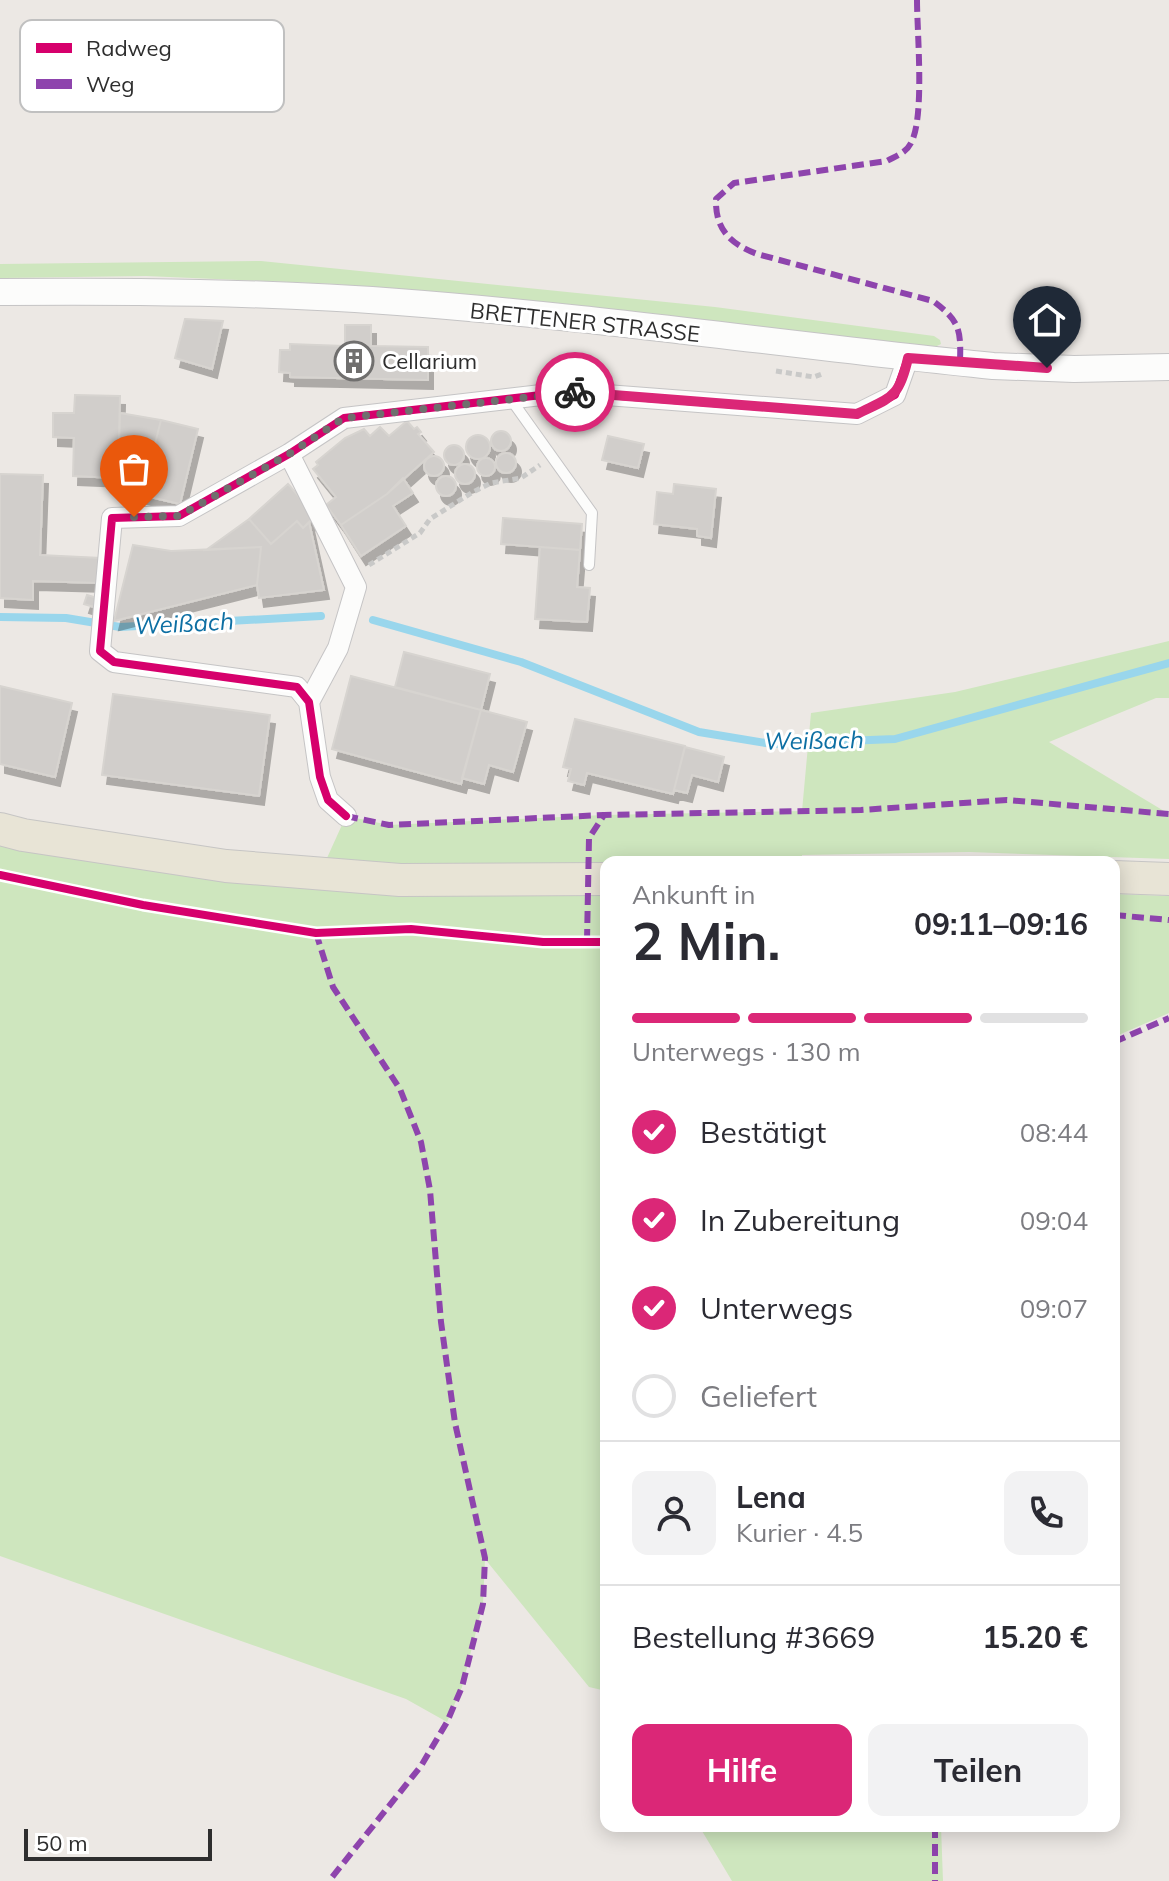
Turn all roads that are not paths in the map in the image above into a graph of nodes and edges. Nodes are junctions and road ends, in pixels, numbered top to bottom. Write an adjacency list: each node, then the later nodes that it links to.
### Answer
1 (0, 292): 2 (street, BRETTENER STRASSE)
2 (908, 358): 3 (street, BRETTENER STRASSE); 4 (street)
3 (1169, 367)
4 (510, 398): 5 (street); 6 (lane)
5 (289, 454): 7 (street); 7 (street)
6 (589, 565)
7 (309, 702): 8 (street)
8 (346, 816)
9 (0, 829): 11 (main road)
10 (1120, 877): 12 (main road)
11 (600, 879)
12 (1169, 879)

